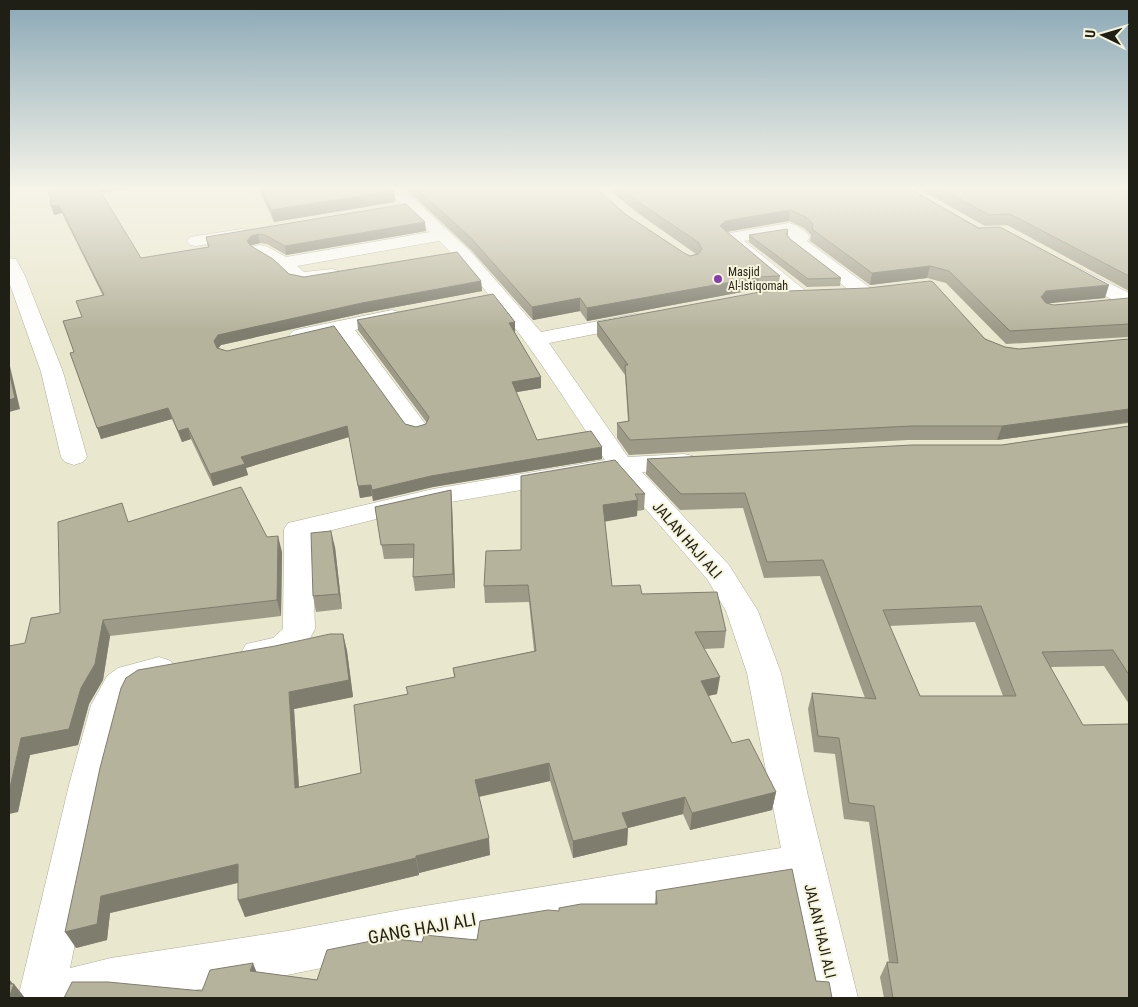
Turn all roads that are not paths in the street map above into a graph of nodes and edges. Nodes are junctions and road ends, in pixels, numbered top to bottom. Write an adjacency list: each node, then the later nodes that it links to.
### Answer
1 (230, 236): 5 (street)
2 (437, 236): 6 (street, JALAN HAJI ALI)
3 (742, 236): 12 (street)
4 (799, 236): 12 (street)
5 (196, 241)
6 (450, 248): 9 (street); 19 (street, JALAN HAJI ALI)
7 (260, 250): 9 (street)
8 (9, 263): 22 (street)
9 (283, 263): 11 (street)
10 (1060, 264): 14 (street)
11 (345, 273)
12 (820, 295): 13 (street)
13 (769, 296)
14 (1129, 302): 15 (street)
15 (1100, 307)
16 (407, 313): 18 (street)
17 (650, 317): 19 (street)
18 (342, 326): 20 (street); 21 (street)
19 (536, 339): 24 (street, JALAN HAJI ALI)
20 (277, 340)
21 (417, 428)
22 (74, 457)
23 (710, 460): 24 (street)
24 (621, 465): 25 (street); 27 (street, JALAN HAJI ALI)
25 (231, 658)
26 (193, 664): 28 (street)
27 (804, 863): 28 (street, GANG HAJI ALI); 29 (street, JALAN HAJI ALI)
28 (41, 998)
29 (835, 998)

